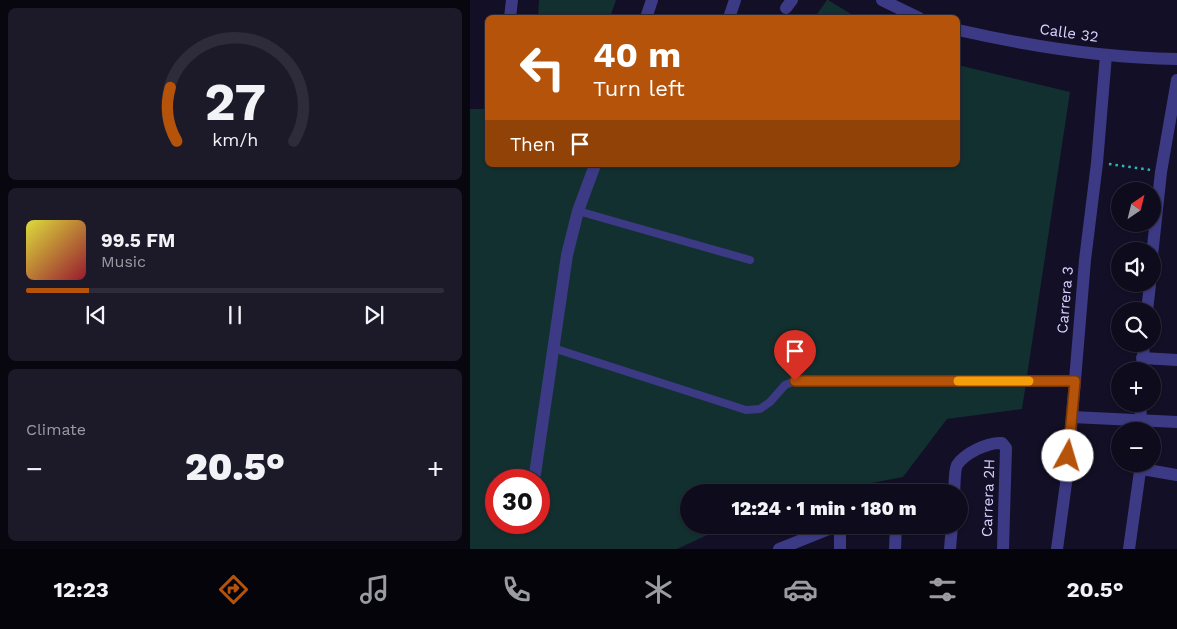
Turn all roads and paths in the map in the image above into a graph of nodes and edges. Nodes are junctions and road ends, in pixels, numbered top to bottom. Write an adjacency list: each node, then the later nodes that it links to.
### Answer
1 (512, 0): 5 (street)
2 (652, 0): 6 (street)
3 (735, 0): 7 (street)
4 (882, 0): 8 (street)
5 (510, 15)
6 (647, 15)
7 (730, 15)
8 (913, 15)
9 (960, 30): 10 (street, Calle 32)
10 (1106, 55): 11 (street, Calle 32); 13 (street, Carrera 3)
11 (1177, 59)
12 (1177, 80): 15 (street)
13 (1097, 163): 15 (path); 24 (street, Carrera 3)
14 (594, 167): 16 (street)
15 (1161, 172): 17 (street)
16 (578, 211): 18 (lane); 19 (street)
17 (1154, 242)
18 (750, 260)
19 (553, 348): 24 (lane); 29 (street)
20 (1143, 352): 21 (street)
21 (1142, 358): 22 (street); 23 (street)
22 (1177, 360)
23 (1142, 362)
24 (1075, 381): 25 (street, Carrera 3)
25 (1072, 417): 26 (street); 43 (street, Carrera 3)
26 (1111, 422)
27 (1177, 422): 28 (street)
28 (1161, 424)
29 (536, 469)
30 (1161, 471): 32 (street)
31 (1141, 472): 44 (street)
32 (1177, 476)
33 (955, 484): 42 (street, Carrera 2H)
34 (817, 534): 38 (street)
35 (839, 534): 39 (street)
36 (896, 534): 40 (street)
37 (951, 534): 41 (street)
38 (781, 549)
39 (840, 549)
40 (895, 549)
41 (950, 549)
42 (1003, 549)
43 (1057, 549)
44 (1129, 549)

